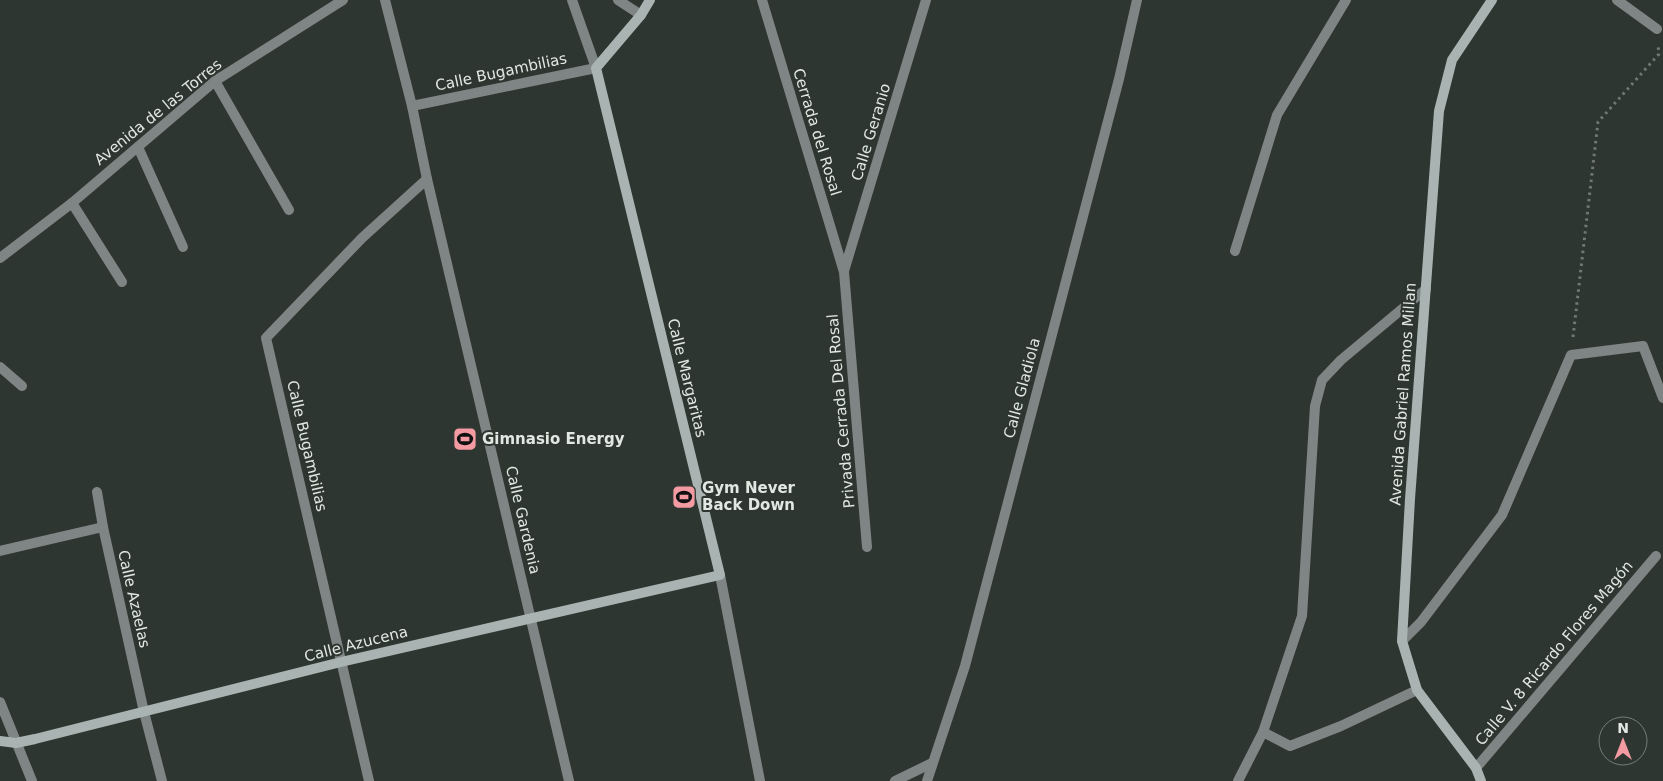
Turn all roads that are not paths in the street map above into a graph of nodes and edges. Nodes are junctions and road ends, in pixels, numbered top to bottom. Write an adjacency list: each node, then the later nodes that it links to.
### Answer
1 (343, 0): 15 (street, Avenida de las Torres)
2 (384, 0): 16 (street)
3 (572, 0): 14 (street)
4 (618, 0): 12 (street)
5 (650, 0): 12 (street)
6 (762, 0): 24 (street, Cerrada del Rosal)
7 (926, 0): 24 (street, Calle Geranio)
8 (1138, 0): 45 (street, Calle Gladiola)
9 (1346, 0): 22 (street)
10 (1492, 0): 26 (street, Avenida Gabriel Ramos Millan)
11 (1617, 0): 13 (street)
12 (641, 15): 14 (street)
13 (1657, 29)
14 (596, 68): 16 (street, Calle Bugambilias); 35 (street, Calle Margaritas)
15 (215, 81): 17 (street, Avenida de las Torres); 20 (street)
16 (412, 106): 18 (street)
17 (138, 147): 19 (street, Avenida de las Torres); 21 (street)
18 (427, 179): 36 (street, Calle Gardenia); 38 (street, Calle Bugambilias)
19 (72, 203): 23 (street, Avenida de las Torres); 25 (street)
20 (289, 210)
21 (183, 247)
22 (1236, 251)
23 (0, 258)
24 (844, 272): 32 (street, Privada Cerrada Del Rosal)
25 (122, 282)
26 (1426, 289): 37 (street, Avenida Gabriel Ramos Millan); 42 (street)
27 (0, 367): 28 (street)
28 (22, 386)
29 (1663, 398): 37 (street)
30 (97, 492): 31 (street, Calle Azaelas)
31 (103, 527): 33 (street); 41 (street, Calle Azaelas)
32 (867, 547)
33 (0, 551)
34 (1656, 556): 46 (street, Calle V. 8 Ricardo Flores Magón)
35 (720, 575): 36 (street, Calle Azucena); 51 (street, Calle Margaritas)
36 (530, 618): 38 (street, Calle Azucena); 50 (street, Calle Gardenia)
37 (1402, 641): 39 (street, Avenida Gabriel Ramos Millan)
38 (341, 662): 41 (street, Calle Azucena); 49 (street, Calle Bugambilias)
39 (1417, 690): 42 (street); 46 (street, Avenida Gabriel Ramos Millan)
40 (0, 702): 44 (street)
41 (144, 712): 44 (street, Calle Azucena); 48 (street, Calle Azaelas)
42 (1263, 732): 54 (street)
43 (0, 741): 44 (street, Calle Azucena)
44 (16, 743): 47 (street)
45 (932, 764): 52 (street); 53 (street, Calle Gladiola)
46 (1476, 768): 55 (street, Avenida Gabriel Ramos Millan)
47 (32, 781)
48 (162, 781)
49 (368, 781)
50 (569, 781)
51 (760, 781)
52 (895, 781)
53 (927, 781)
54 (1238, 781)
55 (1481, 781)

